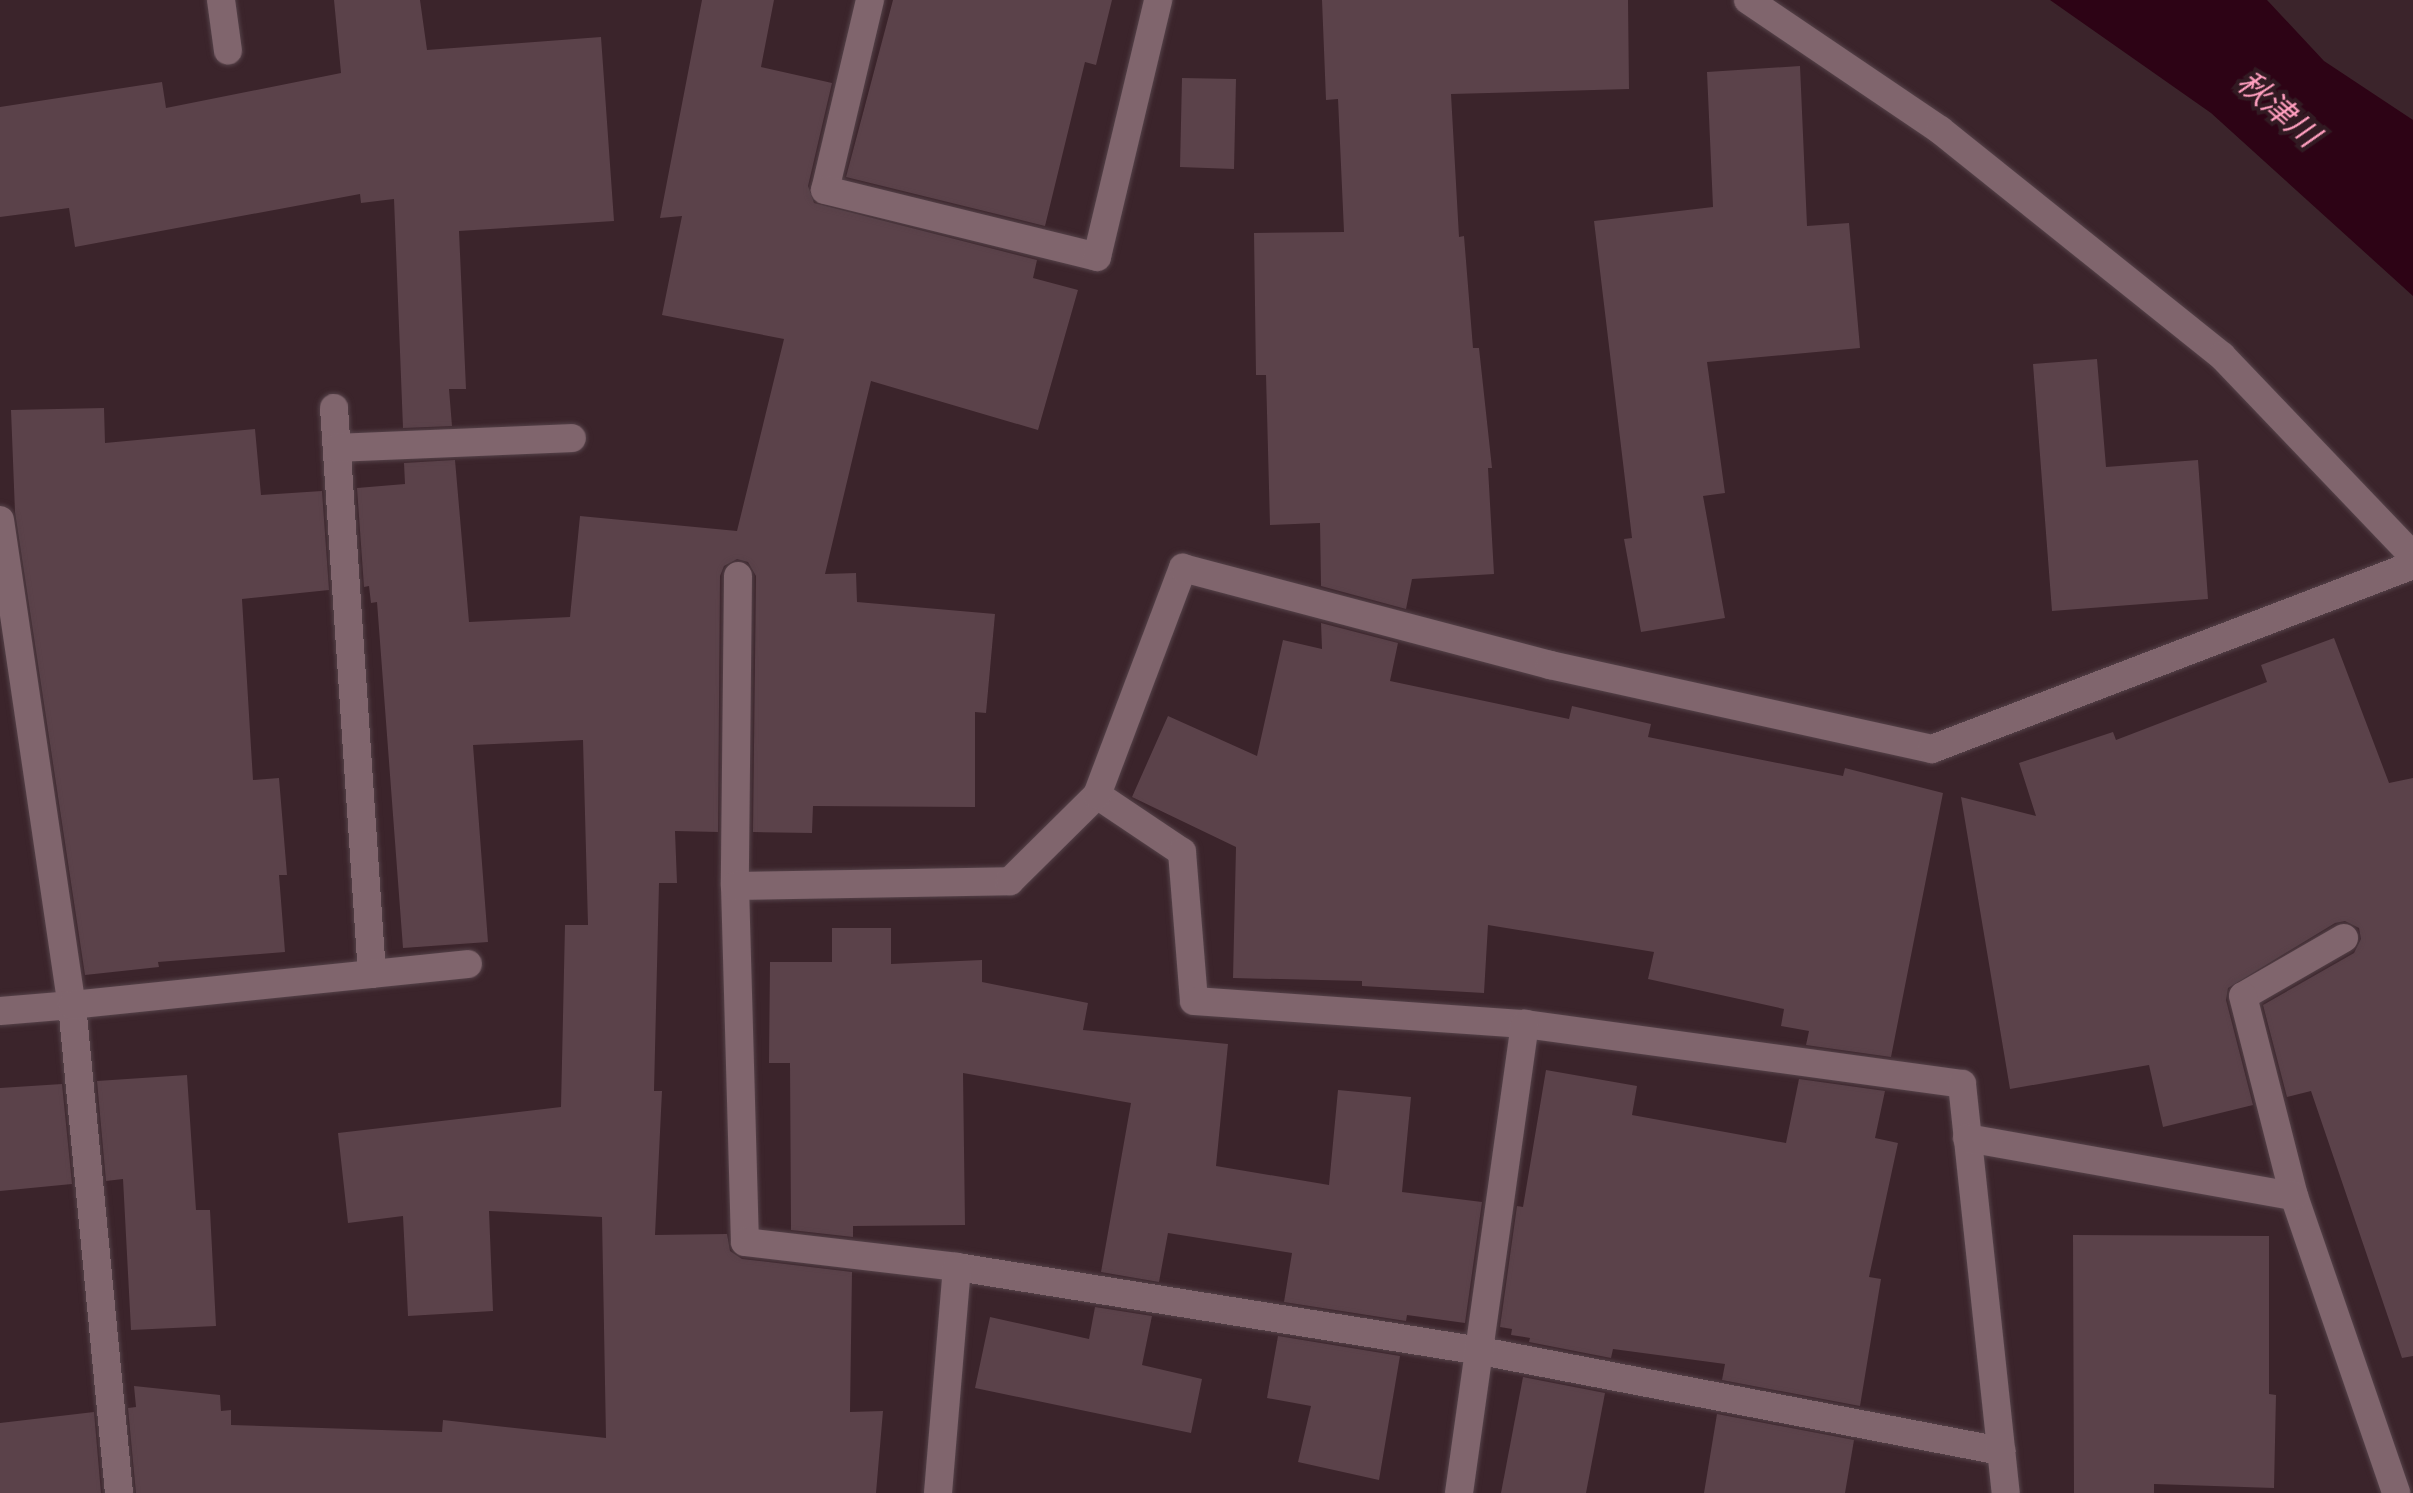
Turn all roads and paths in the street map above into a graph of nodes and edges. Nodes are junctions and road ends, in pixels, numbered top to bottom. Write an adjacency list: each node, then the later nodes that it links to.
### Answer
1 (221, 0): 5 (street)
2 (870, 0): 3 (street)
3 (1158, 0)
4 (1748, 0): 10 (street)
5 (228, 51)
6 (334, 408): 8 (street)
7 (572, 438): 8 (street)
8 (337, 448): 17 (street)
9 (0, 520): 18 (street)
10 (2413, 556)
11 (2413, 564): 13 (street)
12 (738, 576): 14 (street)
13 (1097, 795): 14 (street); 20 (street)
14 (735, 886): 23 (street)
15 (2344, 938): 22 (street)
16 (468, 964): 17 (street)
17 (372, 974): 18 (street)
18 (72, 1005): 19 (street); 26 (street)
19 (0, 1011)
20 (1525, 1024): 21 (street); 24 (street)
21 (1967, 1138): 22 (street); 25 (street)
22 (2294, 1196): 30 (street)
23 (957, 1268): 24 (street); 27 (street)
24 (1481, 1352): 25 (street); 28 (street)
25 (2001, 1451): 29 (street)
26 (119, 1493)
27 (938, 1493)
28 (1459, 1493)
29 (2006, 1493)
30 (2396, 1493)

